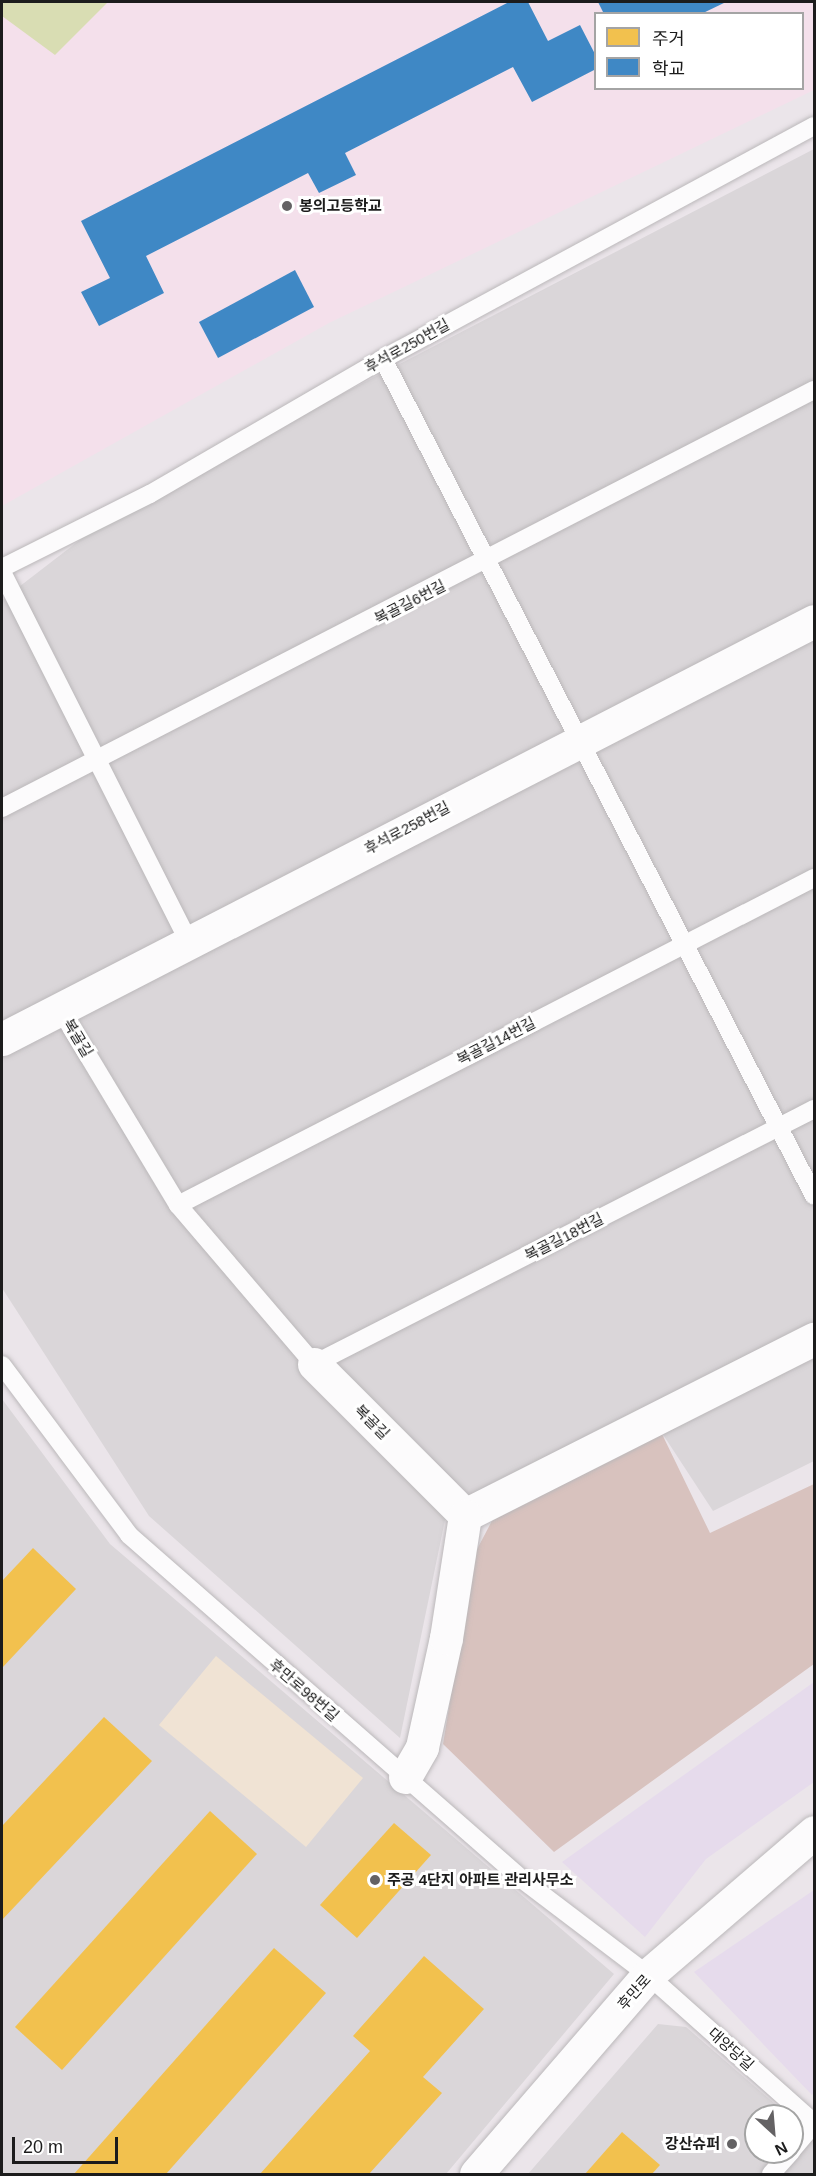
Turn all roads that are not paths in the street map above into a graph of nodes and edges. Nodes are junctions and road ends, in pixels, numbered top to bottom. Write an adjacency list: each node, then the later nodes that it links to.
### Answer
1 (814, 126): 2 (lane, 후석로250번길)
2 (383, 359): 4 (lane); 5 (lane, 후석로250번길)
3 (814, 390): 4 (lane, 복골길6번길)
4 (491, 560): 7 (lane); 8 (lane, 복골길6번길)
5 (2, 570): 8 (lane)
6 (814, 621): 7 (street, 후석로258번길)
7 (577, 739): 11 (street, 후석로258번길); 12 (lane)
8 (96, 762): 9 (lane, 복골길6번길); 11 (lane)
9 (2, 808)
10 (814, 878): 12 (lane, 복골길14번길)
11 (189, 944): 13 (street, 후석로258번길)
12 (684, 944): 16 (lane); 18 (lane, 복골길14번길)
13 (59, 1007): 14 (street, 후석로258번길); 18 (lane, 복골길)
14 (2, 1039)
15 (814, 1109): 16 (lane, 복골길18번길)
16 (780, 1127): 17 (lane); 20 (lane, 복골길18번길)
17 (814, 1196)
18 (178, 1205): 20 (lane, 복골길)
19 (814, 1339): 22 (street)
20 (314, 1364): 22 (street, 복골길)
21 (2, 1365): 23 (lane, 후만로98번길)
22 (465, 1515): 23 (street)
23 (405, 1777): 25 (lane, 후만로98번길)
24 (814, 1832): 25 (street, 후만로)
25 (648, 1975): 26 (lane, 대양당길); 28 (street, 후만로)
26 (814, 2124): 27 (lane)
27 (804, 2136)
28 (476, 2175)

